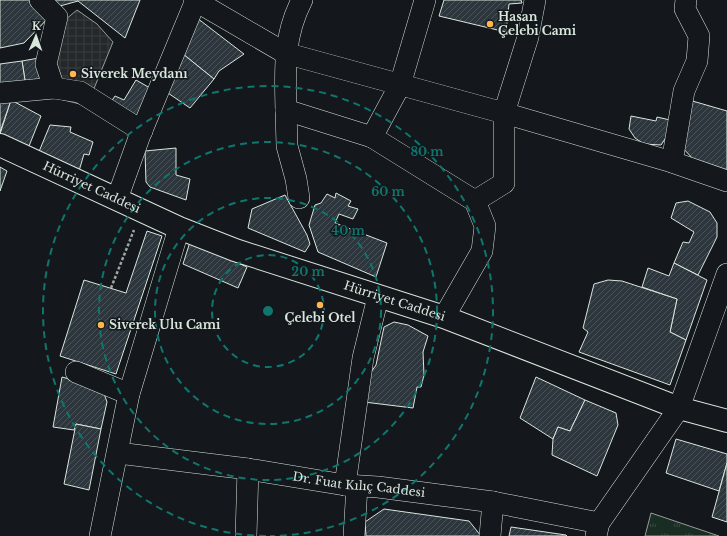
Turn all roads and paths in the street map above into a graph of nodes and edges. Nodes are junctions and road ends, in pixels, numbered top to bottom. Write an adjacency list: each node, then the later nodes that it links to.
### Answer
1 (40, 0): 9 (street)
2 (195, 0): 7 (street); 13 (street)
3 (302, 0): 7 (street)
4 (425, 0): 8 (street)
5 (535, 0): 12 (street)
6 (686, 0): 16 (street)
7 (285, 53): 8 (street); 11 (street)
8 (400, 85): 12 (street); 14 (street)
9 (54, 88): 10 (street); 13 (street)
10 (0, 93)
11 (286, 110): 14 (street); 18 (street)
12 (504, 113): 16 (street); 20 (street)
13 (142, 131): 19 (street)
14 (372, 138): 20 (street)
15 (0, 144): 19 (main road, Hürriyet Caddesi)
16 (672, 162): 17 (street)
17 (727, 181)
18 (299, 198)
19 (117, 199): 21 (main road, Hürriyet Caddesi)
20 (475, 202): 26 (street)
21 (142, 210): 22 (main road, Hürriyet Caddesi); 24 (path)
22 (179, 228): 25 (main road, Hürriyet Caddesi); 28 (street)
23 (727, 274): 29 (street)
24 (111, 288)
25 (378, 297): 26 (main road, Hürriyet Caddesi); 33 (street)
26 (444, 317): 29 (main road, Hürriyet Caddesi)
27 (76, 372): 28 (street)
28 (129, 394): 31 (street)
29 (679, 408): 30 (main road, Hürriyet Caddesi); 35 (street)
30 (727, 421)
31 (118, 453): 32 (street, Dr. Fuat Kılıç Caddesi); 36 (street)
32 (248, 470): 33 (street, Dr. Fuat Kılıç Caddesi); 37 (street)
33 (351, 485): 34 (street, Dr. Fuat Kılıç Caddesi); 38 (street)
34 (493, 502): 35 (street, Dr. Fuat Kılıç Caddesi); 39 (street)
35 (597, 530)
36 (95, 534)
37 (246, 536)
38 (354, 536)
39 (490, 536)

